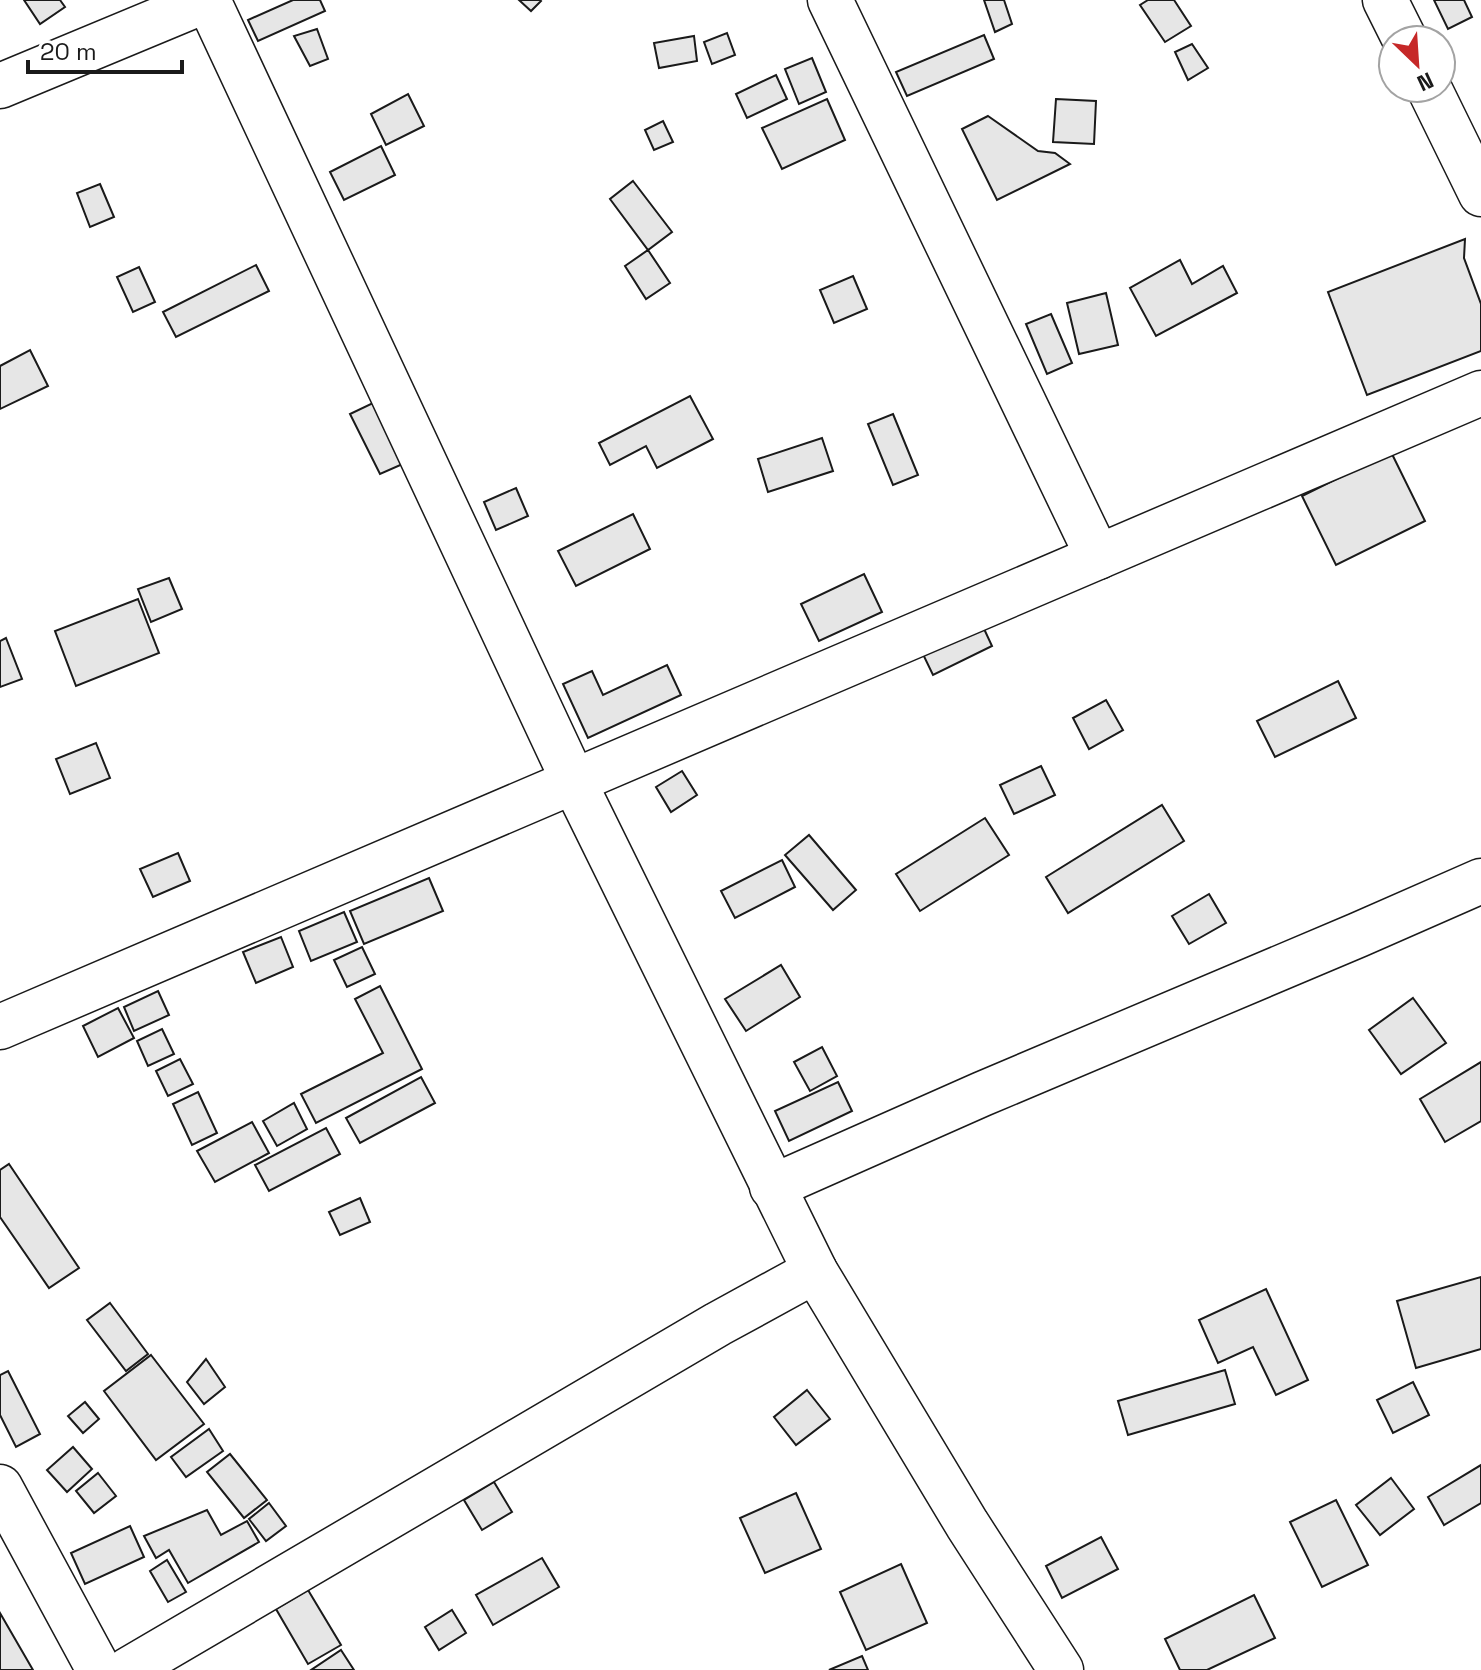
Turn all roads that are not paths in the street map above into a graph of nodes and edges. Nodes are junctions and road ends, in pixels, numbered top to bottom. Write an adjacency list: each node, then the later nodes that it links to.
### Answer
1 (207, 0): 5 (street); 10 (street)
2 (830, 0): 9 (street)
3 (1385, 0): 4 (street)
4 (1397, 24)
5 (0, 86)
6 (1437, 104): 7 (street)
7 (1481, 194)
8 (1481, 393): 9 (street)
9 (1098, 557): 10 (street)
10 (574, 782): 12 (street); 13 (street)
11 (1481, 881): 13 (street)
12 (0, 1027)
13 (772, 1187): 14 (street)
14 (815, 1271): 17 (street); 18 (street)
15 (0, 1487): 16 (street)
16 (99, 1670)
17 (128, 1670)
18 (1061, 1670)

